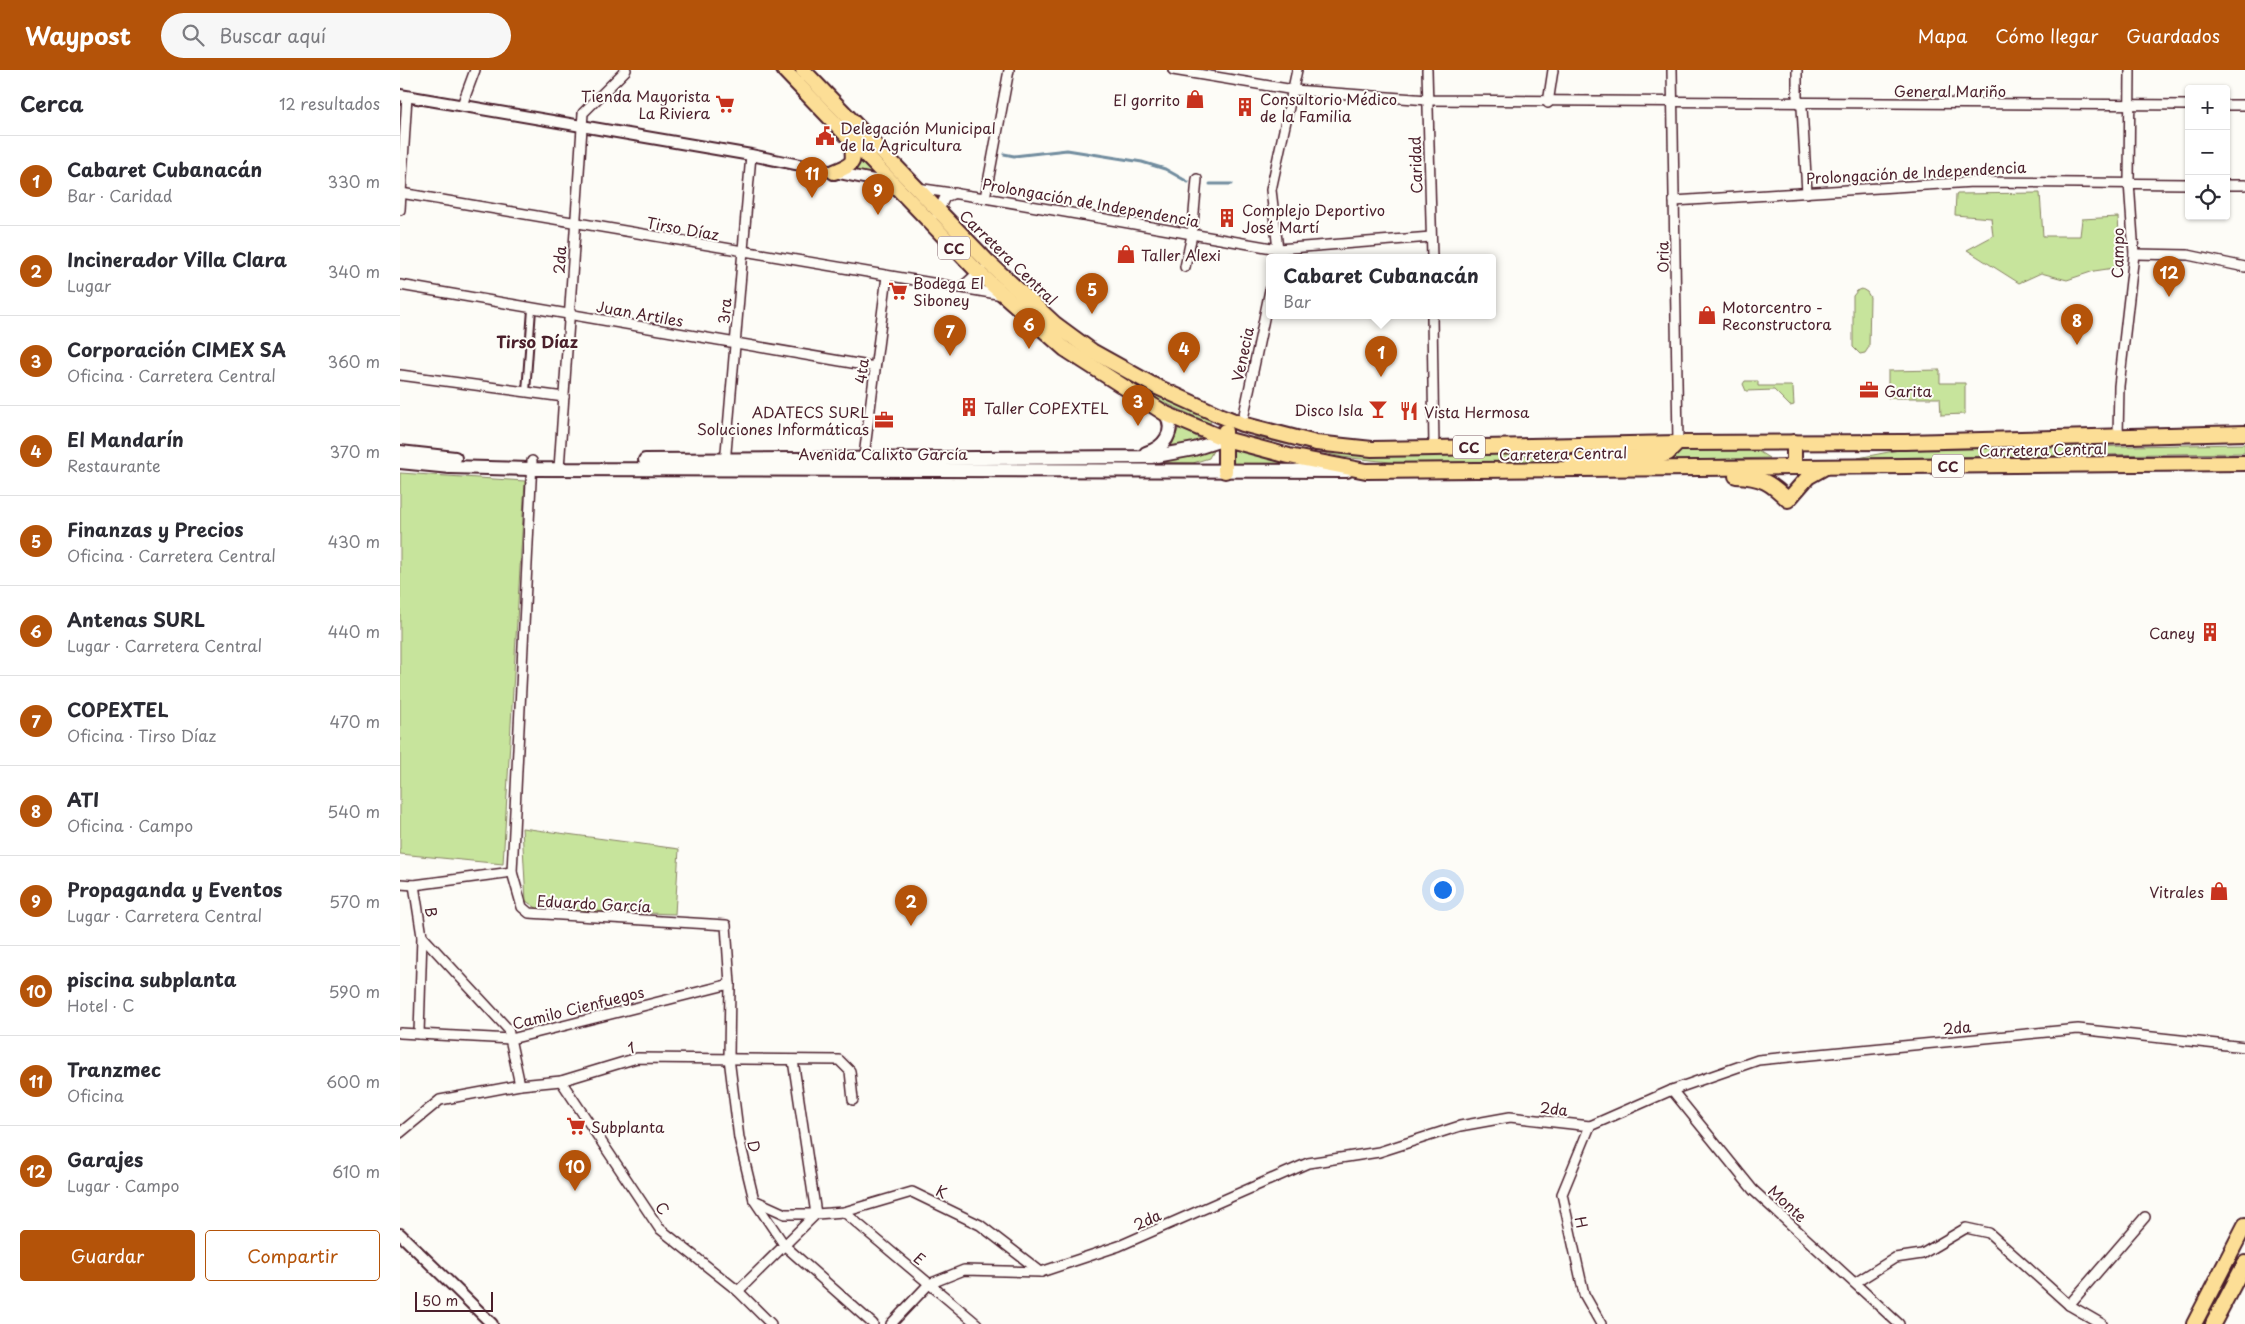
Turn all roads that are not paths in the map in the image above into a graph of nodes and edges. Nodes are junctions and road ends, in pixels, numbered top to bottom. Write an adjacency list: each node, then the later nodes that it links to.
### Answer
1 (475, 70): 19 (street)
2 (626, 70): 24 (street, 2da)
3 (785, 70): 25 (main road, Carretera Central / CC)
4 (803, 70): 25 (main road, Carretera Central / CC)
5 (1009, 70): 38 (street)
6 (1173, 70): 13 (street, General Mariño)
7 (1297, 70): 13 (street)
8 (1427, 70): 15 (street, Caridad)
9 (1553, 70): 18 (street)
10 (1672, 70): 16 (street, Oria)
11 (1797, 70): 17 (street)
12 (2130, 70): 20 (street, Campo)
13 (1294, 90): 15 (street, General Mariño); 46 (street)
14 (404, 95): 19 (street, Prolongación de Independencia); 36 (street)
15 (1428, 100): 18 (street, General Mariño); 44 (street, Caridad)
16 (1673, 101): 17 (street, General Mariño); 18 (street, General Mariño); 39 (street, Oria)
17 (1800, 102): 20 (street, General Mariño); 35 (street)
18 (1548, 103)
19 (462, 105): 24 (street, Prolongación de Independencia)
20 (2129, 105): 21 (street, General Mariño); 29 (street, Campo)
21 (2185, 105)
22 (2230, 105): 23 (street)
23 (2245, 105)
24 (582, 125): 26 (street, Prolongación de Independencia); 42 (street, 2da)
25 (857, 136): 27 (main road); 30 (main road, Carretera Central / CC); 34 (main road, Carretera Central / CC)
26 (751, 155): 27 (street, Prolongación de Independencia); 45 (street, 3ra)
27 (834, 172): 30 (street, Prolongación de Independencia)
28 (1197, 179): 43 (street)
29 (2129, 182): 31 (street, Prolongación de Independencia); 35 (street, Prolongación de Independencia); 48 (street, Campo)
30 (893, 184): 34 (street, Prolongación de Independencia); 41 (main road, Carretera Central / CC)
31 (2185, 184)
32 (2230, 185): 33 (street)
33 (2245, 185)
34 (916, 188): 37 (street, Prolongación de Independencia); 41 (main road, Carretera Central / CC)
35 (1807, 192): 39 (street, Prolongación de Independencia)
36 (401, 193): 40 (street); 42 (street, Tirso Díaz)
37 (955, 193): 38 (street, Prolongación de Independencia); 41 (street)
38 (985, 198): 43 (street, Prolongación de Independencia)
39 (1674, 201): 77 (street, Oria)
40 (400, 210)
41 (934, 217): 49 (main road, Carretera Central / CC); 52 (main road, Carretera Central / CC)
42 (576, 223): 45 (street, Tirso Díaz); 59 (street, 2da)
43 (1192, 235): 46 (street, Prolongación de Independencia); 50 (street)
44 (1431, 237): 46 (street, Prolongación de Independencia); 47 (street, Caridad)
45 (743, 252): 53 (street, Tirso Díaz); 61 (street, 3ra)
46 (1277, 254)
47 (1432, 254)
48 (2134, 254): 51 (street); 73 (street, Campo)
49 (988, 262): 52 (street); 62 (main road, Carretera Central / CC)
50 (1185, 266)
51 (2245, 267)
52 (979, 272): 55 (street); 56 (main road, Carretera Central / CC)
53 (887, 276): 55 (street, Tirso Díaz); 63 (street, 4ta)
54 (400, 285): 57 (street, Juan Artiles)
55 (961, 288): 56 (street, Tirso Díaz)
56 (1004, 296): 62 (main road, Carretera Central / CC)
57 (532, 309): 59 (street, Juan Artiles); 66 (street)
58 (1266, 309): 71 (street, Venecia)
59 (569, 315): 61 (street, Juan Artiles); 67 (street, 2da)
60 (1432, 319): 78 (street)
61 (735, 343): 63 (street, Juan Artiles); 86 (street, 3ra)
62 (1069, 343): 65 (main road, Carretera Central / CC); 68 (main road, Carretera Central / CC)
63 (875, 367): 83 (street, 4ta)
64 (400, 375): 66 (street)
65 (1155, 386): 68 (main road); 70 (main road, Carretera Central / CC)
66 (526, 392): 67 (street)
67 (564, 397): 85 (street, 2da)
68 (1145, 401): 69 (main road, Carretera Central / CC)
69 (1166, 414): 74 (main road, Carretera Central / CC); 80 (main road)
70 (1219, 415): 71 (main road, Carretera Central / CC); 74 (main road)
71 (1242, 424): 76 (main road, Carretera Central / CC)
72 (2245, 433): 73 (main road, Carretera Central / CC)
73 (2118, 436): 75 (main road, Carretera Central / CC)
74 (1225, 439): 76 (main road); 80 (main road, Avenida Calixto García); 91 (main road); 92 (main road, Carretera Central / CC)
75 (1794, 442): 77 (main road, Carretera Central / CC); 89 (main road)
76 (1316, 443): 78 (main road, Carretera Central / CC)
77 (1678, 443): 78 (main road, Carretera Central / CC); 90 (main road)
78 (1434, 448)
79 (400, 452): 84 (main road, Avenida Calixto García)
80 (1128, 458): 83 (main road, Avenida Calixto García)
81 (400, 462): 84 (main road, Avenida Calixto García)
82 (2245, 463): 87 (main road, Carretera Central / CC)
83 (863, 464): 86 (main road, Avenida Calixto García); 91 (main road, Avenida Calixto García)
84 (531, 465): 85 (main road, Avenida Calixto García); 93 (street, Eduardo García)
85 (559, 465): 86 (main road, Avenida Calixto García)
86 (724, 465)
87 (1832, 467): 88 (main road); 89 (main road, Carretera Central / CC)
88 (1700, 468): 89 (main road, Carretera Central / CC); 90 (main road, Carretera Central / CC)
89 (1794, 468)
90 (1547, 470): 92 (main road, Carretera Central / CC)
91 (1225, 471): 92 (main road, Avenida Calixto García)
92 (1366, 471)
93 (512, 872): 95 (street); 96 (street, Eduardo García)
94 (400, 884): 95 (street)
95 (414, 885): 97 (street, B)
96 (726, 925): 98 (street, D)
97 (422, 936): 100 (street, B); 101 (street)
98 (730, 984): 101 (street, Camilo Cienfuegos); 103 (street, D)
99 (400, 1033): 100 (street, Camilo Cienfuegos)
100 (419, 1034): 101 (street, Camilo Cienfuegos)
101 (511, 1039): 106 (street)
102 (2245, 1047): 107 (street, 2da)
103 (729, 1058): 104 (street, 1); 105 (street, 1); 111 (street, D)
104 (794, 1060): 108 (street, 1); 113 (street)
105 (561, 1081): 106 (street, 1); 122 (street, C)
106 (520, 1085): 110 (street, 1)
107 (1672, 1090): 109 (street, 2da); 120 (street, Monte)
108 (853, 1100)
109 (1590, 1126): 119 (street, 2da); 129 (street, H)
110 (400, 1133)
111 (754, 1200): 113 (street, K); 117 (street, D)
112 (844, 1212): 113 (street, K); 119 (street, K); 121 (street, E)
113 (816, 1214): 117 (street)
114 (2145, 1217): 123 (street)
115 (2245, 1225): 132 (main road)
116 (400, 1234): 124 (street)
117 (785, 1245): 122 (street); 126 (street, D)
118 (2245, 1263): 133 (main road)
119 (1041, 1272): 121 (street, 2da)
120 (1855, 1283): 123 (street); 130 (street, Monte)
121 (929, 1284): 127 (street, 2da); 128 (street, E)
122 (738, 1291): 125 (street, C)
123 (2070, 1305): 131 (street)
124 (492, 1324)
125 (771, 1324)
126 (873, 1324)
127 (891, 1324)
128 (977, 1324)
129 (1601, 1324)
130 (1899, 1324)
131 (2102, 1324)
132 (2194, 1324)
133 (2213, 1324)

